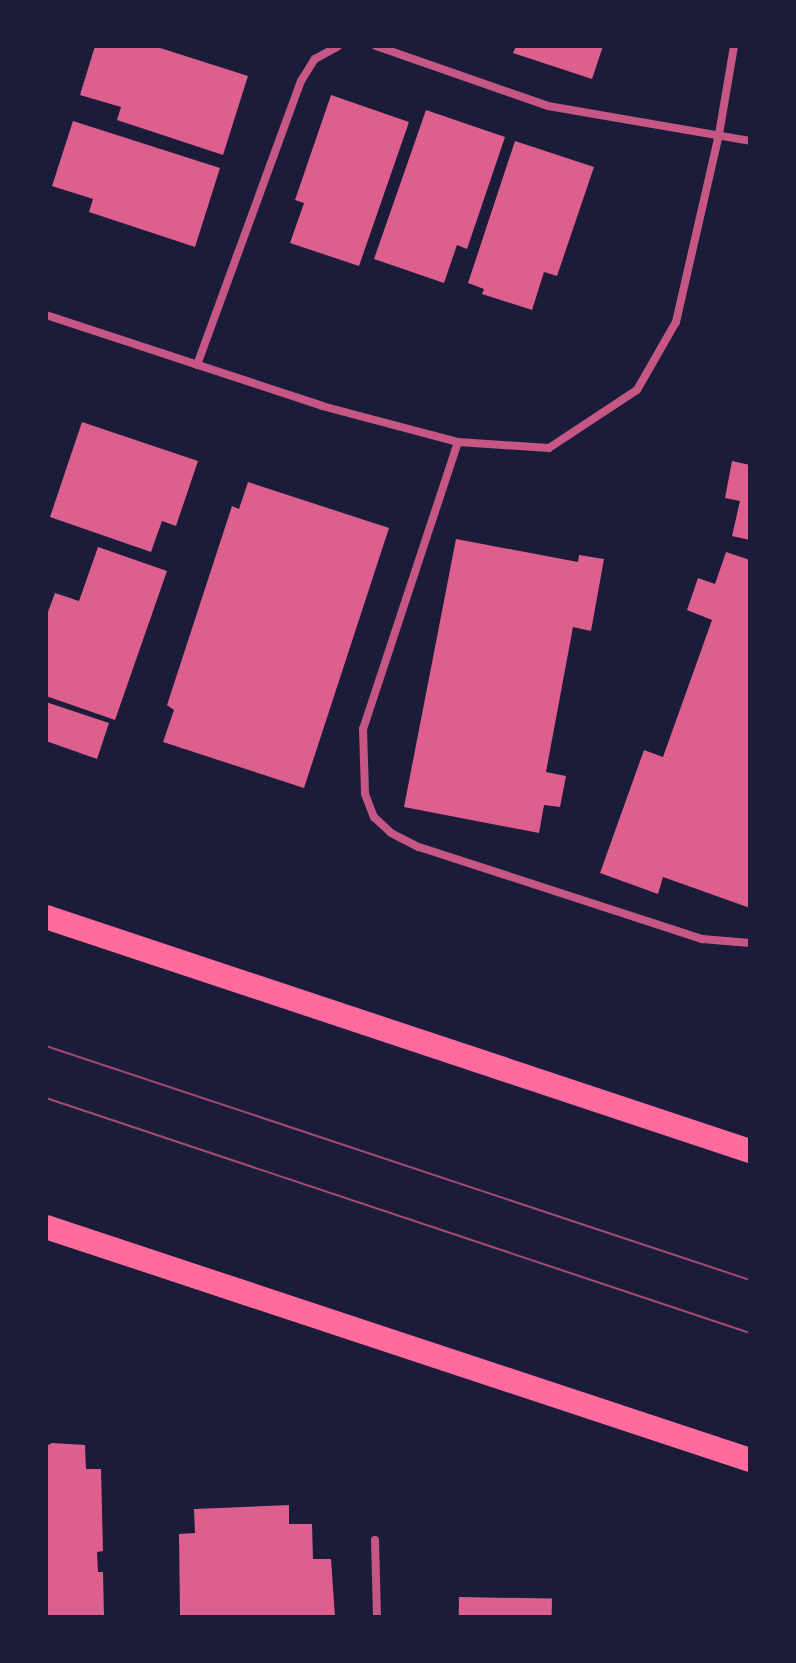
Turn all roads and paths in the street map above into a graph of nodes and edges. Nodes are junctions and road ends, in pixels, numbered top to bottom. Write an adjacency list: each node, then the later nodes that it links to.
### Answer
1 (338, 46): 7 (street)
2 (376, 46): 4 (street)
3 (734, 46): 4 (street)
4 (719, 134): 5 (street); 8 (street)
5 (750, 141)
6 (46, 315): 7 (street)
7 (197, 365): 8 (street)
8 (458, 442): 10 (street)
9 (46, 917): 11 (highway)
10 (750, 943)
11 (750, 1151)
12 (46, 1227): 13 (highway)
13 (750, 1460)
14 (375, 1540): 15 (street)
15 (377, 1617)

